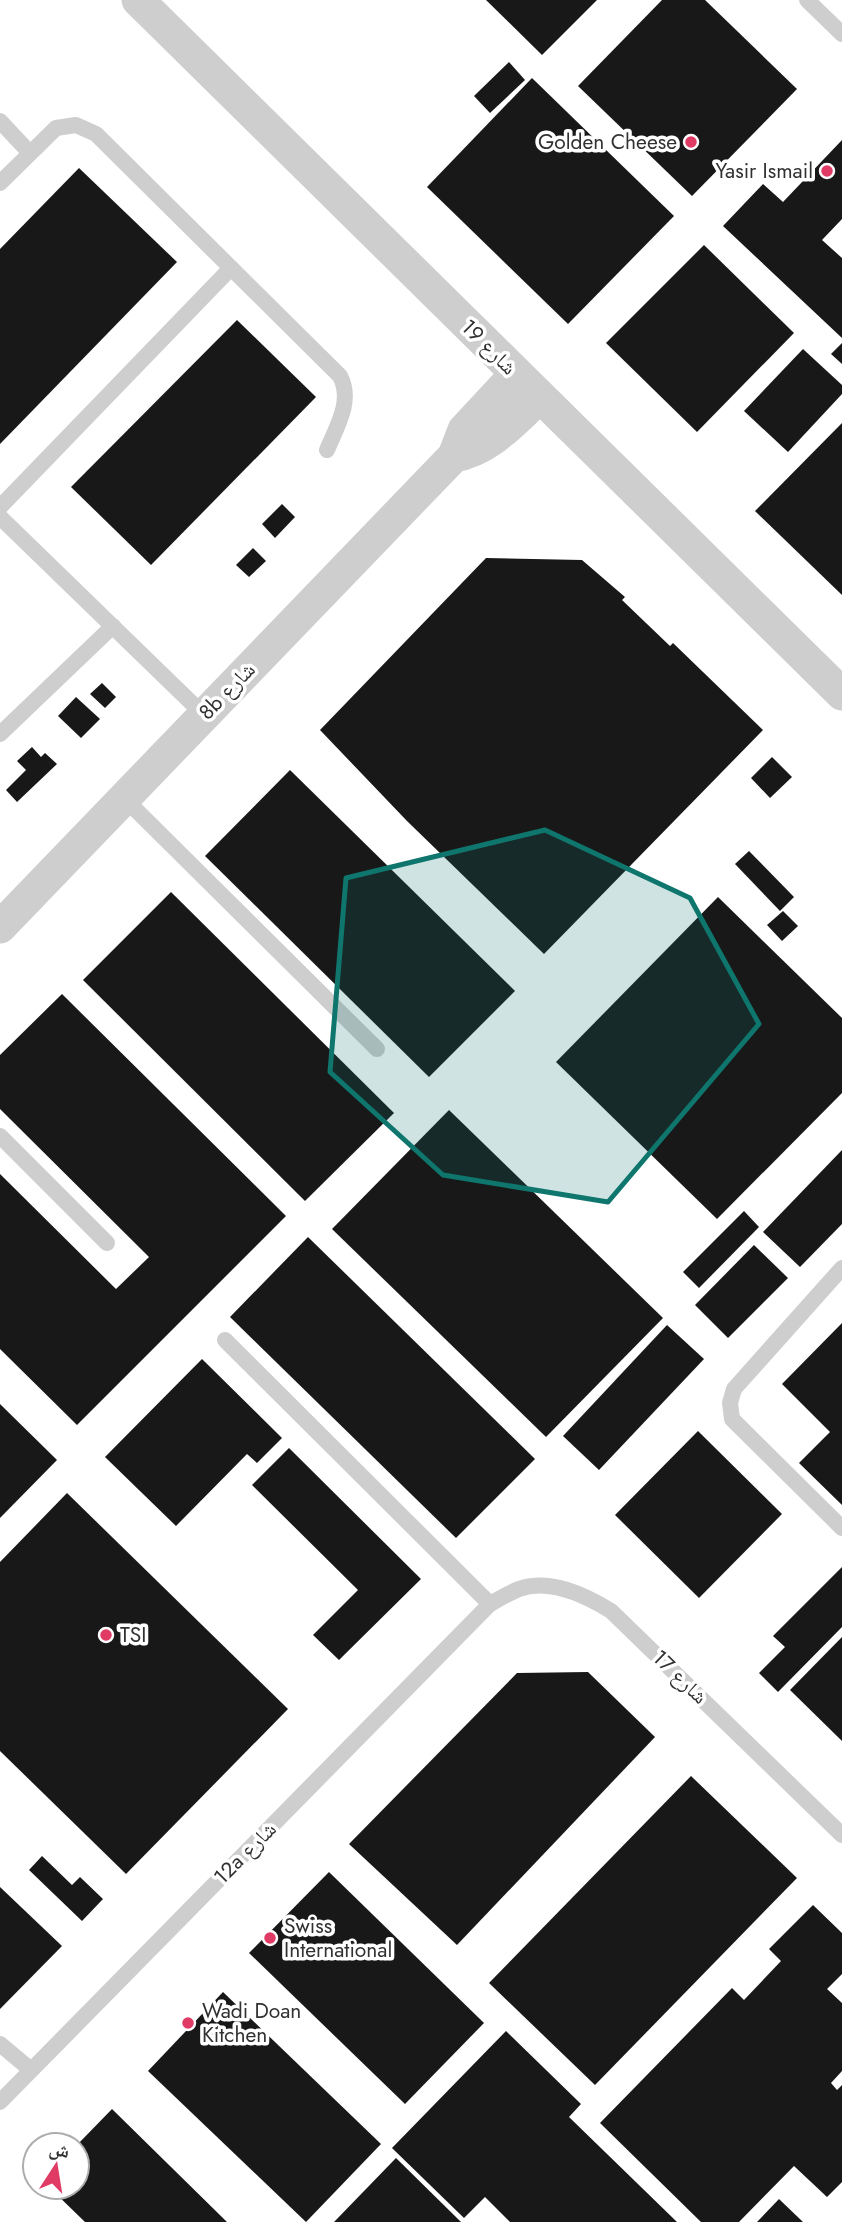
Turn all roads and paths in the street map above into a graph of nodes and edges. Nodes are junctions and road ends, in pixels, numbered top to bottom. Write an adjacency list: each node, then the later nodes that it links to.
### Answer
1 (138, 0): 8 (street, شارع 19)
2 (807, 0): 3 (lane)
3 (842, 34)
4 (0, 121): 5 (lane)
5 (30, 153): 6 (lane); 7 (lane)
6 (0, 183)
7 (231, 268): 10 (lane); 12 (lane)
8 (516, 374): 9 (street, شارع 19); 11 (street, 8b شارع)
9 (540, 397): 11 (street, 8b شارع); 15 (street, شارع 19)
10 (327, 450)
11 (454, 456): 16 (street, 8b شارع)
12 (0, 507)
13 (0, 517): 14 (lane)
14 (113, 626): 16 (lane); 17 (lane)
15 (842, 694)
16 (204, 715): 18 (street, 8b شارع)
17 (0, 734)
18 (124, 797): 19 (street, 8b شارع); 20 (lane)
19 (0, 927)
20 (377, 1049)
21 (0, 1136): 22 (lane)
22 (107, 1243)
23 (842, 1268): 25 (lane)
24 (225, 1340): 26 (lane)
25 (842, 1528)
26 (490, 1604): 27 (lane, شارع 17); 29 (lane, 12a شارع)
27 (842, 1835)
28 (0, 2044): 29 (lane)
29 (31, 2070): 30 (lane, 12a شارع)
30 (0, 2102)

